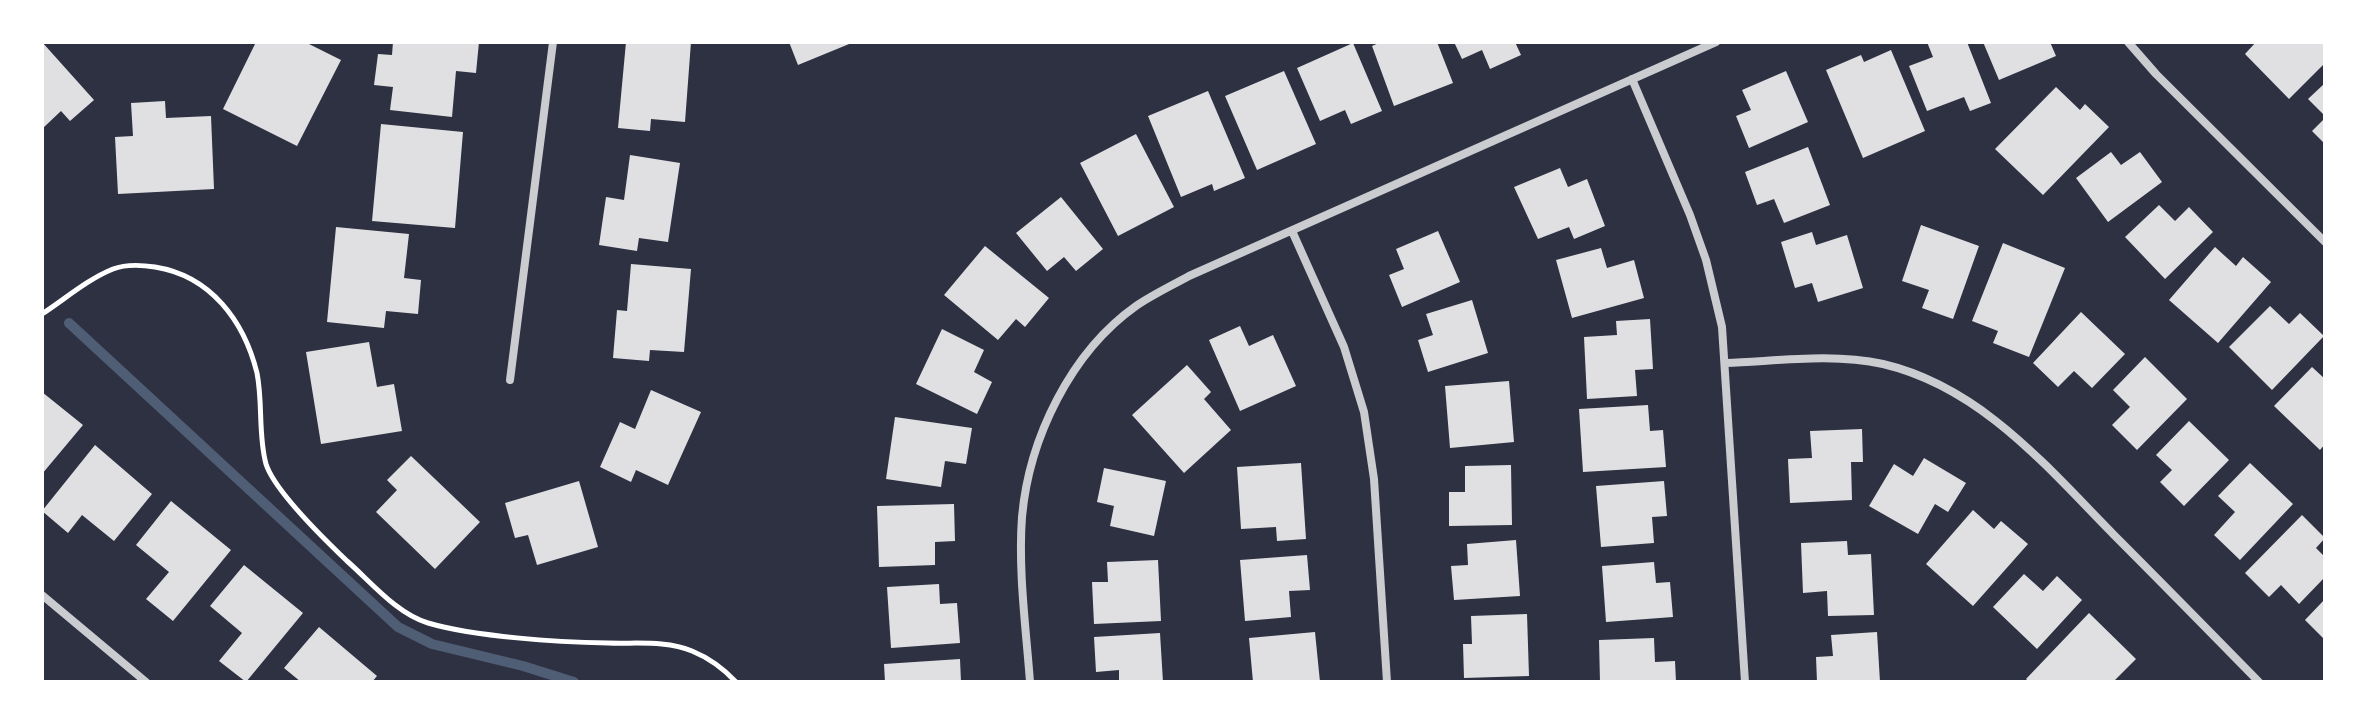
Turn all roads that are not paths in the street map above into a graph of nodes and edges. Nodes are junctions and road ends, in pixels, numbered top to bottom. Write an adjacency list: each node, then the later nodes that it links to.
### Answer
1 (553, 42): 8 (street)
2 (1716, 42): 4 (street)
3 (2128, 42): 6 (street)
4 (1632, 79): 5 (street); 7 (street)
5 (1292, 231): 11 (street); 12 (street)
6 (2325, 242)
7 (1726, 363): 13 (street); 14 (street)
8 (510, 380)
9 (42, 595): 10 (street)
10 (146, 682)
11 (1030, 682)
12 (1387, 682)
13 (1745, 682)
14 (2259, 682)

